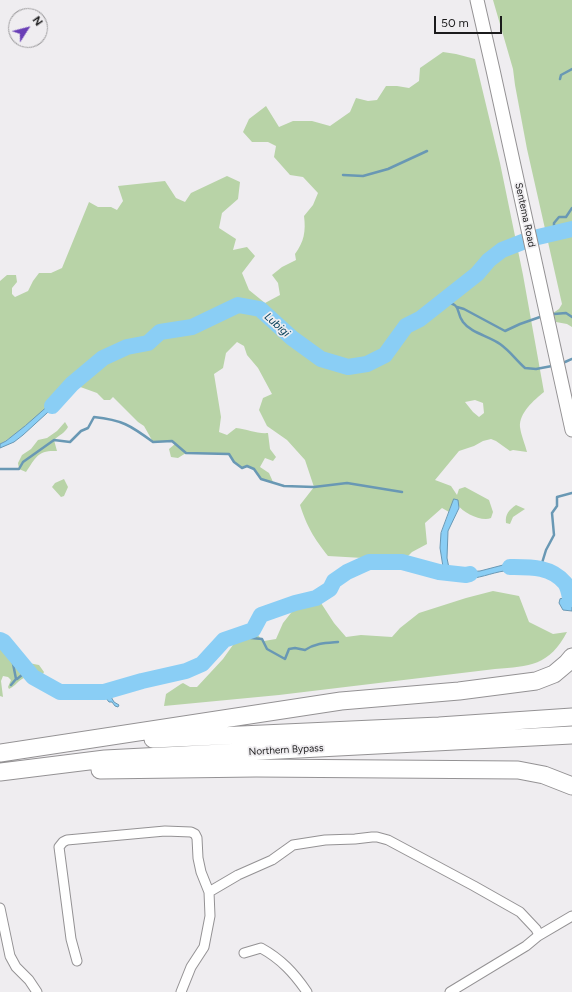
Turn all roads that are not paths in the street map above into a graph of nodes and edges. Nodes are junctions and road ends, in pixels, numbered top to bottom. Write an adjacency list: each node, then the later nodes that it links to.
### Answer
1 (477, 0): 2 (main road, Sentema Road)
2 (572, 430)
3 (572, 657): 6 (highway)
4 (572, 717): 6 (highway, Northern Bypass)
5 (572, 735): 7 (highway, Northern Bypass)
6 (0, 753)
7 (3, 771): 8 (highway)
8 (572, 786)
9 (208, 892): 12 (street); 14 (street); 16 (street)
10 (0, 908): 15 (street)
11 (572, 916): 12 (street)
12 (538, 936): 18 (street)
13 (244, 953): 17 (street)
14 (77, 961)
15 (38, 992)
16 (181, 992)
17 (307, 992)
18 (450, 992)

